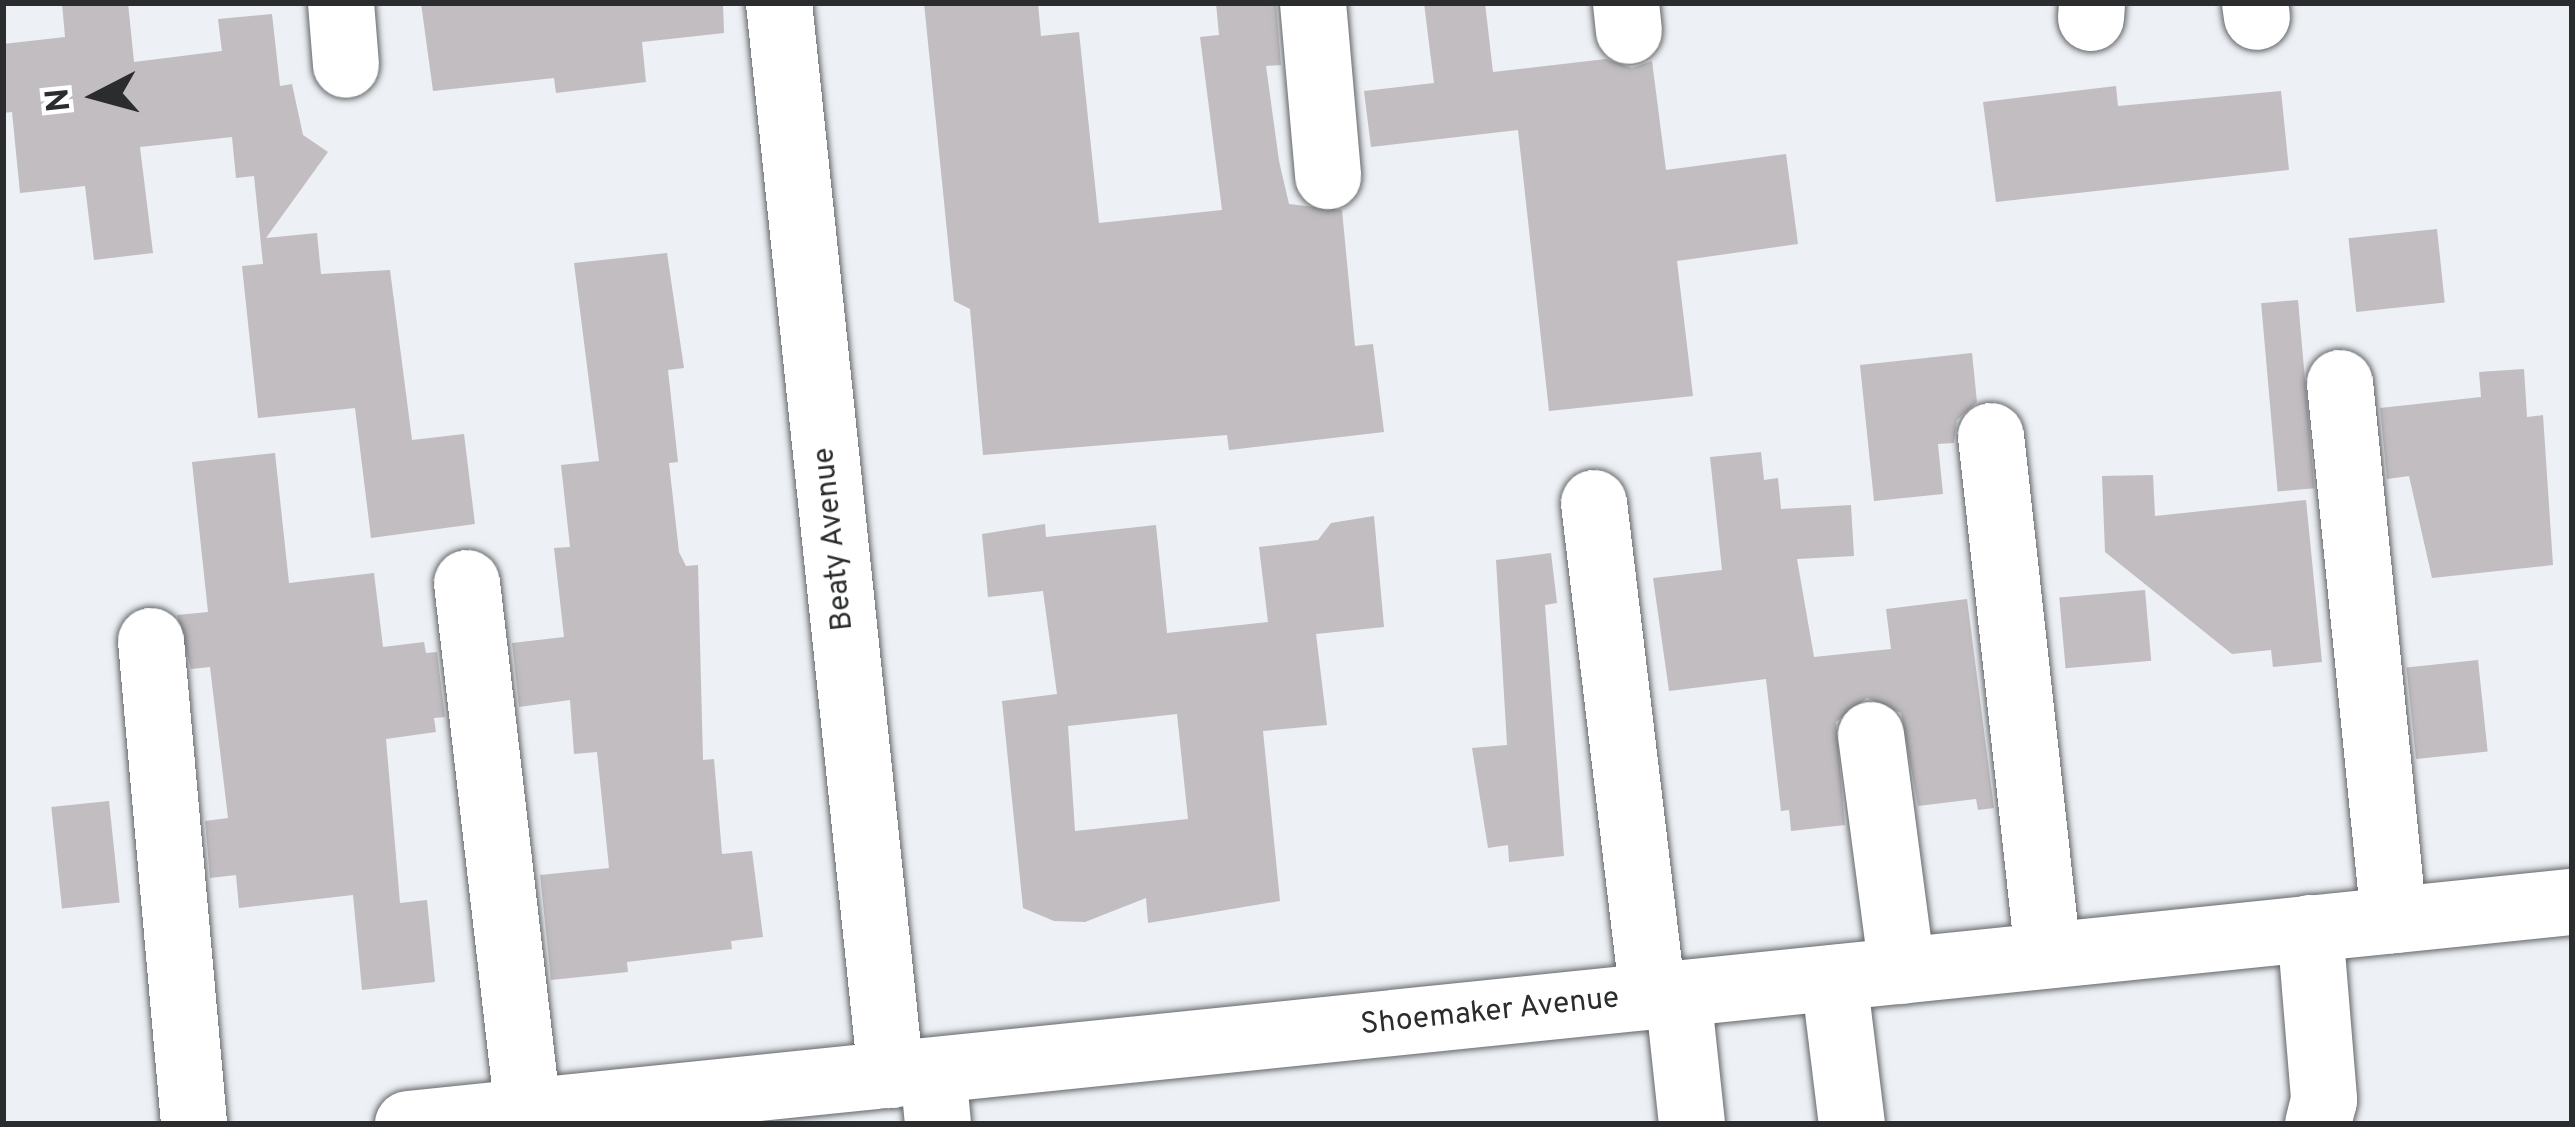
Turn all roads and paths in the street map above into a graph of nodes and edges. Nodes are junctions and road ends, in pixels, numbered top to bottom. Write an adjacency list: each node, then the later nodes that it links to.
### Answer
1 (779, 3): 17 (main road, Beaty Avenue)
2 (1313, 3): 3 (main road)
3 (1328, 176)
4 (2340, 383): 11 (main road)
5 (1991, 436): 13 (main road)
6 (1594, 503): 16 (main road)
7 (467, 583): 18 (main road)
8 (151, 641): 19 (main road)
9 (1871, 735): 14 (main road)
10 (2572, 902): 11 (main road, Shoemaker Avenue)
11 (2394, 920): 12 (main road, Shoemaker Avenue)
12 (2310, 928): 13 (main road, Shoemaker Avenue); 23 (main road)
13 (2048, 955): 14 (main road, Shoemaker Avenue)
14 (1902, 970): 15 (main road, Shoemaker Avenue)
15 (1834, 978): 16 (main road, Shoemaker Avenue); 22 (main road)
16 (1665, 995): 17 (main road, Shoemaker Avenue); 21 (main road)
17 (921, 1090): 18 (main road, Shoemaker Avenue)
18 (528, 1112): 20 (main road, Shoemaker Avenue)
19 (194, 1124)
20 (408, 1124)
21 (1691, 1124)
22 (1852, 1124)
23 (2318, 1124)

